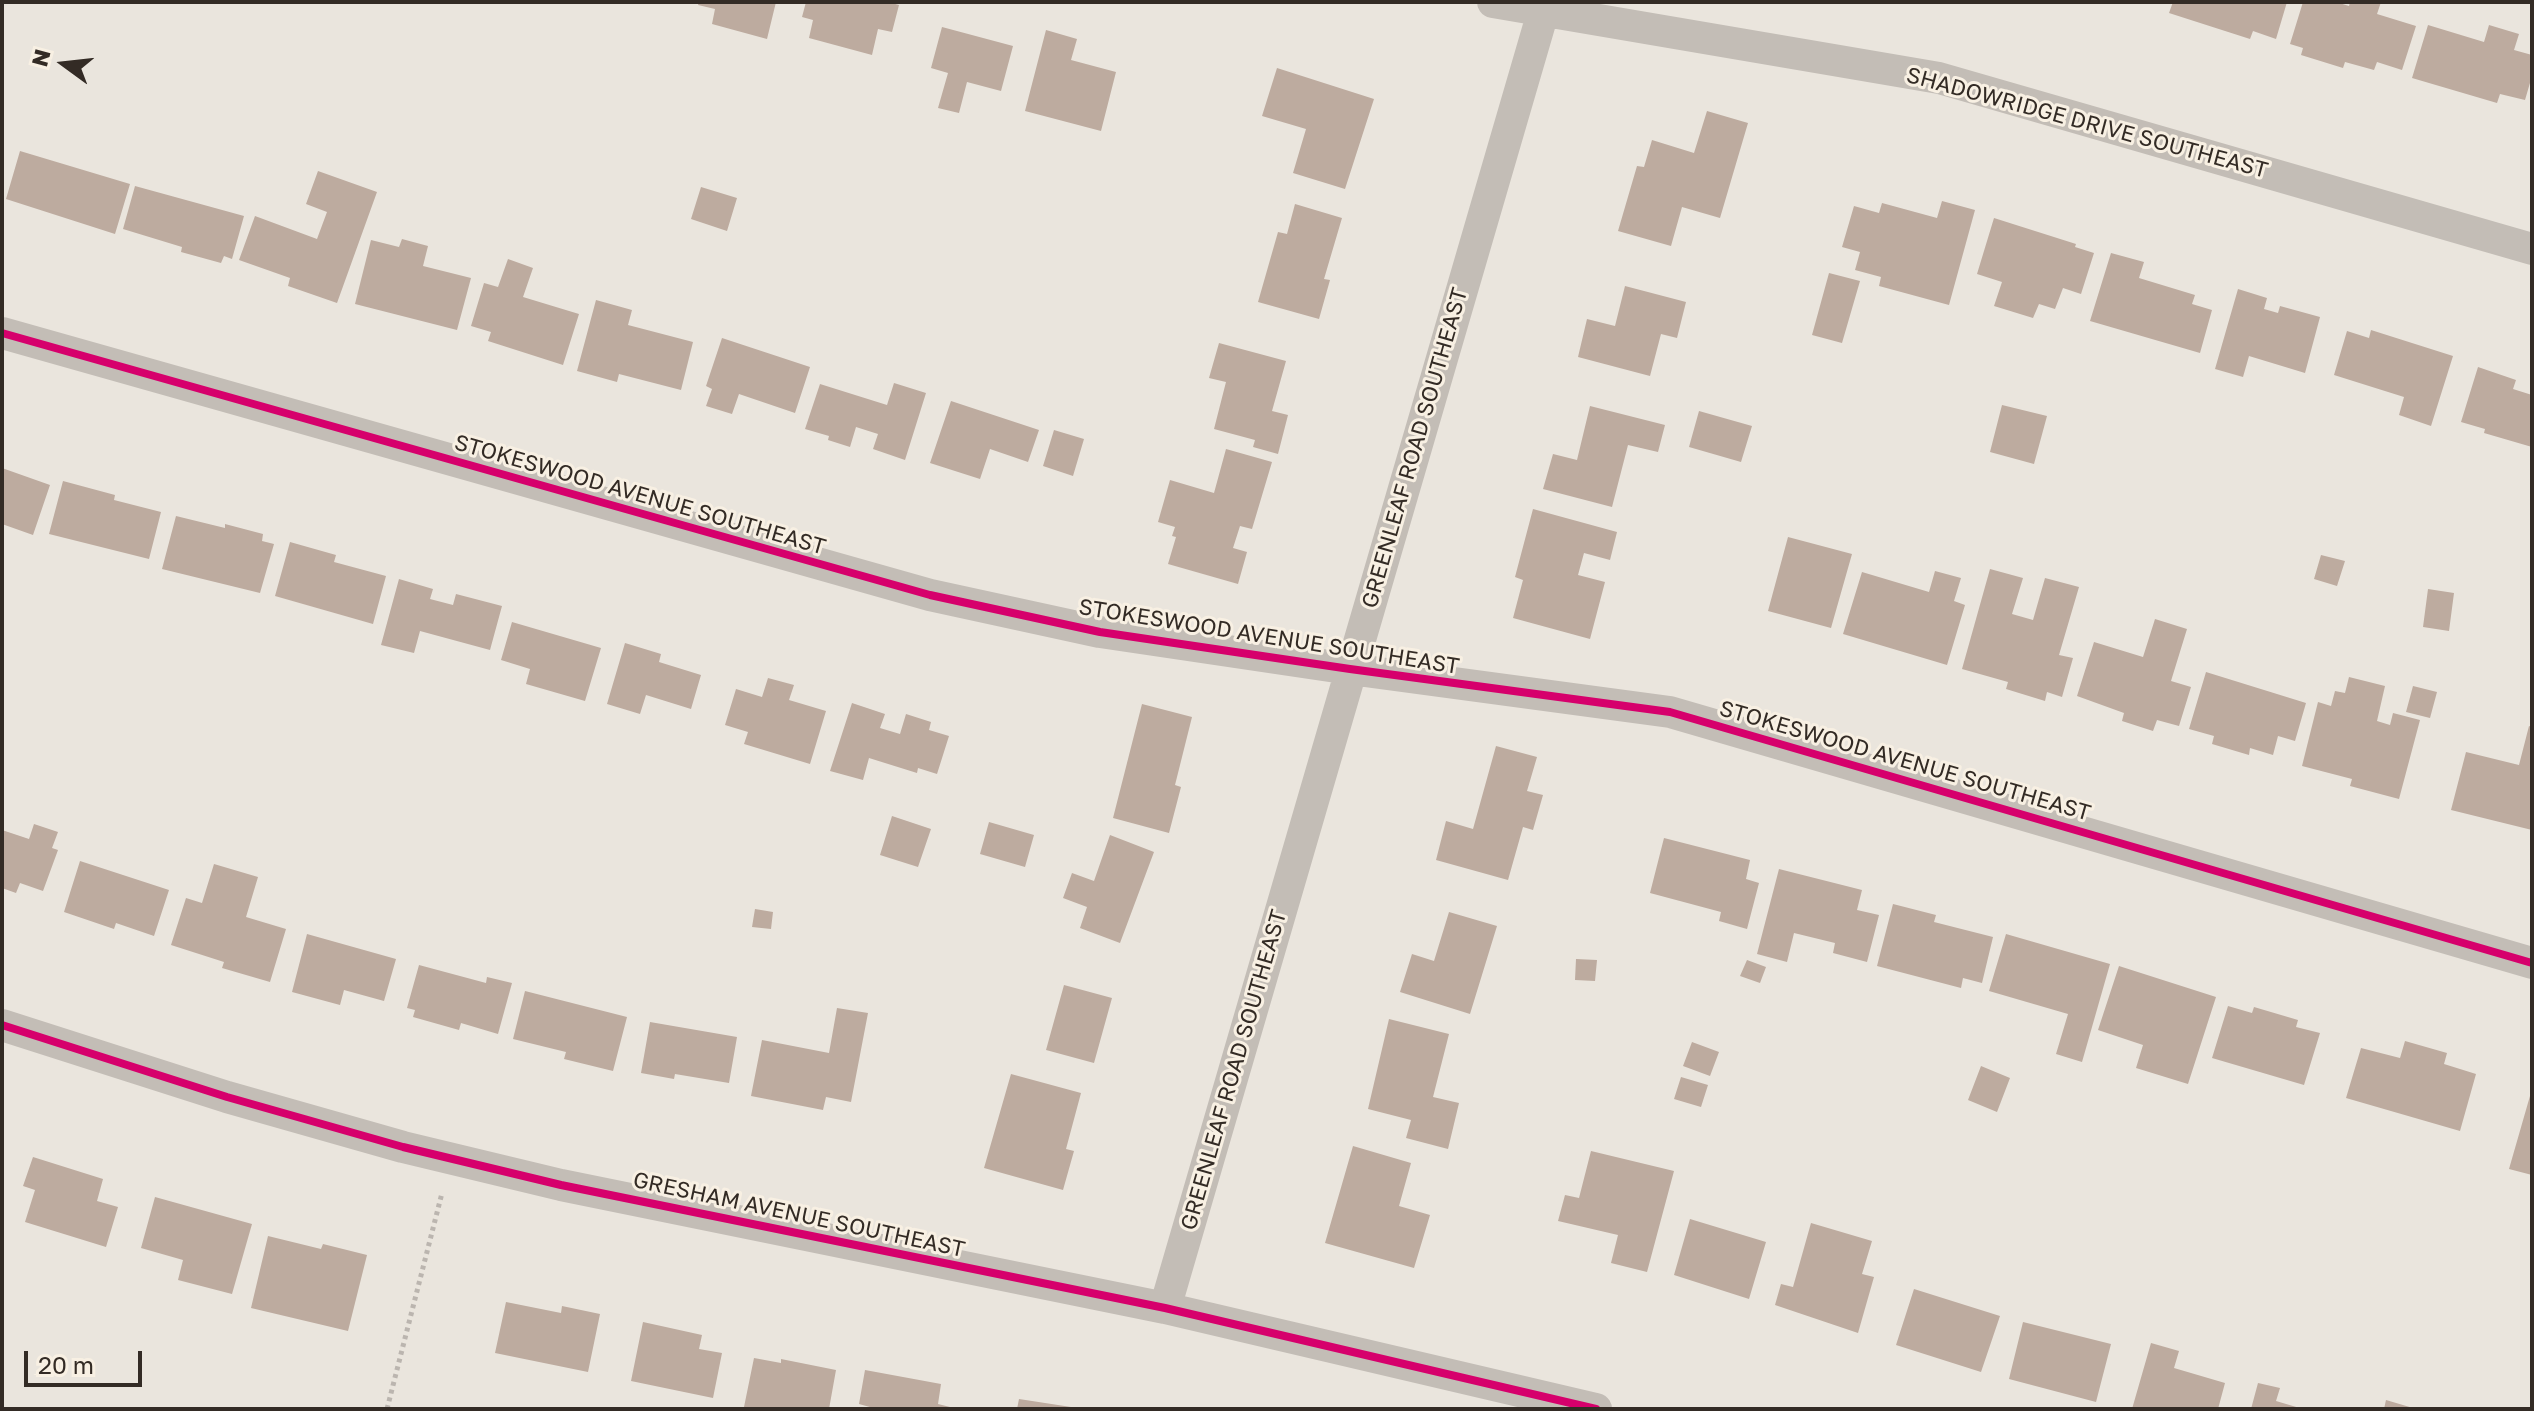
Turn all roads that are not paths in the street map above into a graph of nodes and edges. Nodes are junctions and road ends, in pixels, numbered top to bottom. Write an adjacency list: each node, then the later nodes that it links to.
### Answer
1 (1493, 2): 2 (street, SHADOWRIDGE DRIVE SOUTHEAST)
2 (1545, 5): 3 (street, SHADOWRIDGE DRIVE SOUTHEAST); 5 (street, GREENLEAF ROAD SOUTHEAST)
3 (2532, 249)
4 (2, 333): 5 (street, STOKESWOOD AVENUE SOUTHEAST)
5 (1350, 669): 6 (street, STOKESWOOD AVENUE SOUTHEAST); 8 (street, GREENLEAF ROAD SOUTHEAST)
6 (2532, 963)
7 (2, 1025): 8 (street, GRESHAM AVENUE SOUTHEAST)
8 (1165, 1308): 9 (street, GRESHAM AVENUE SOUTHEAST)
9 (1596, 1409)

